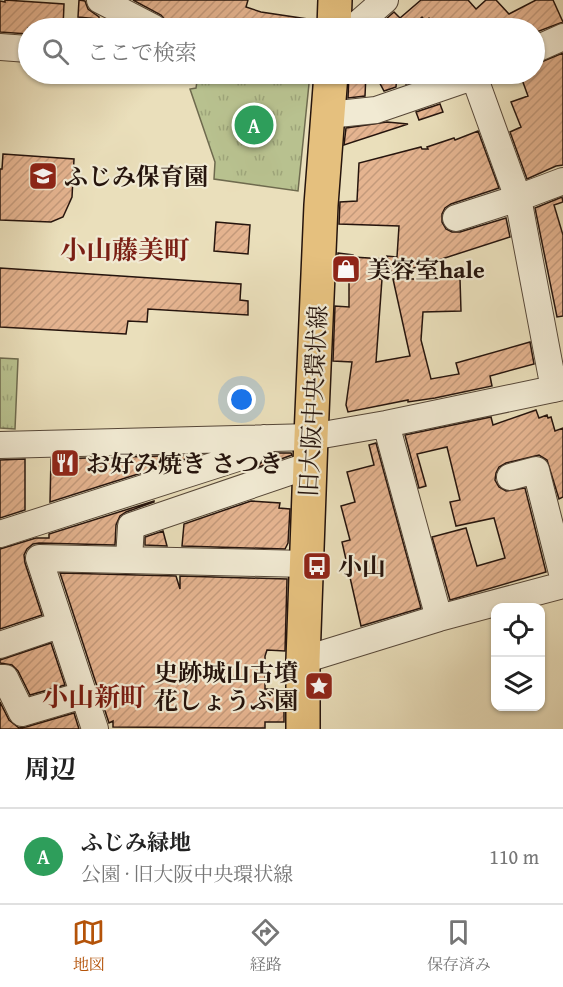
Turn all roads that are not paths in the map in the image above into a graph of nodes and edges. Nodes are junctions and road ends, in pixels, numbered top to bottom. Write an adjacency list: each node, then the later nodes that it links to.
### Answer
1 (100, 0): 4 (street)
2 (335, 0): 5 (main road)
3 (385, 0): 6 (street)
4 (135, 18)
5 (334, 18)
6 (364, 18)
7 (563, 37): 8 (street)
8 (545, 45)
9 (0, 47): 10 (street)
10 (18, 48)
11 (330, 84): 14 (main road, 旧大阪中央環状線)
12 (452, 84): 14 (street)
13 (481, 84): 16 (street)
14 (328, 115): 22 (main road, 旧大阪中央環状線)
15 (563, 181): 16 (street)
16 (518, 198): 17 (street); 18 (street)
17 (456, 218)
18 (558, 388): 19 (street)
19 (386, 424): 22 (street); 29 (street)
20 (264, 438): 21 (street); 22 (street); 24 (street)
21 (0, 445)
22 (310, 451): 25 (street); 26 (main road, 旧大阪中央環状線)
23 (510, 477): 27 (street)
24 (0, 534)
25 (129, 559): 26 (street); 30 (street)
26 (306, 564): 32 (main road, 旧大阪中央環状線)
27 (563, 577)
28 (563, 585): 29 (street)
29 (439, 618): 32 (street)
30 (59, 625): 31 (street); 34 (street)
31 (0, 645)
32 (303, 660): 36 (main road, 旧大阪中央環状線)
33 (0, 678): 34 (street)
34 (83, 695): 35 (street)
35 (95, 729)
36 (303, 729)

